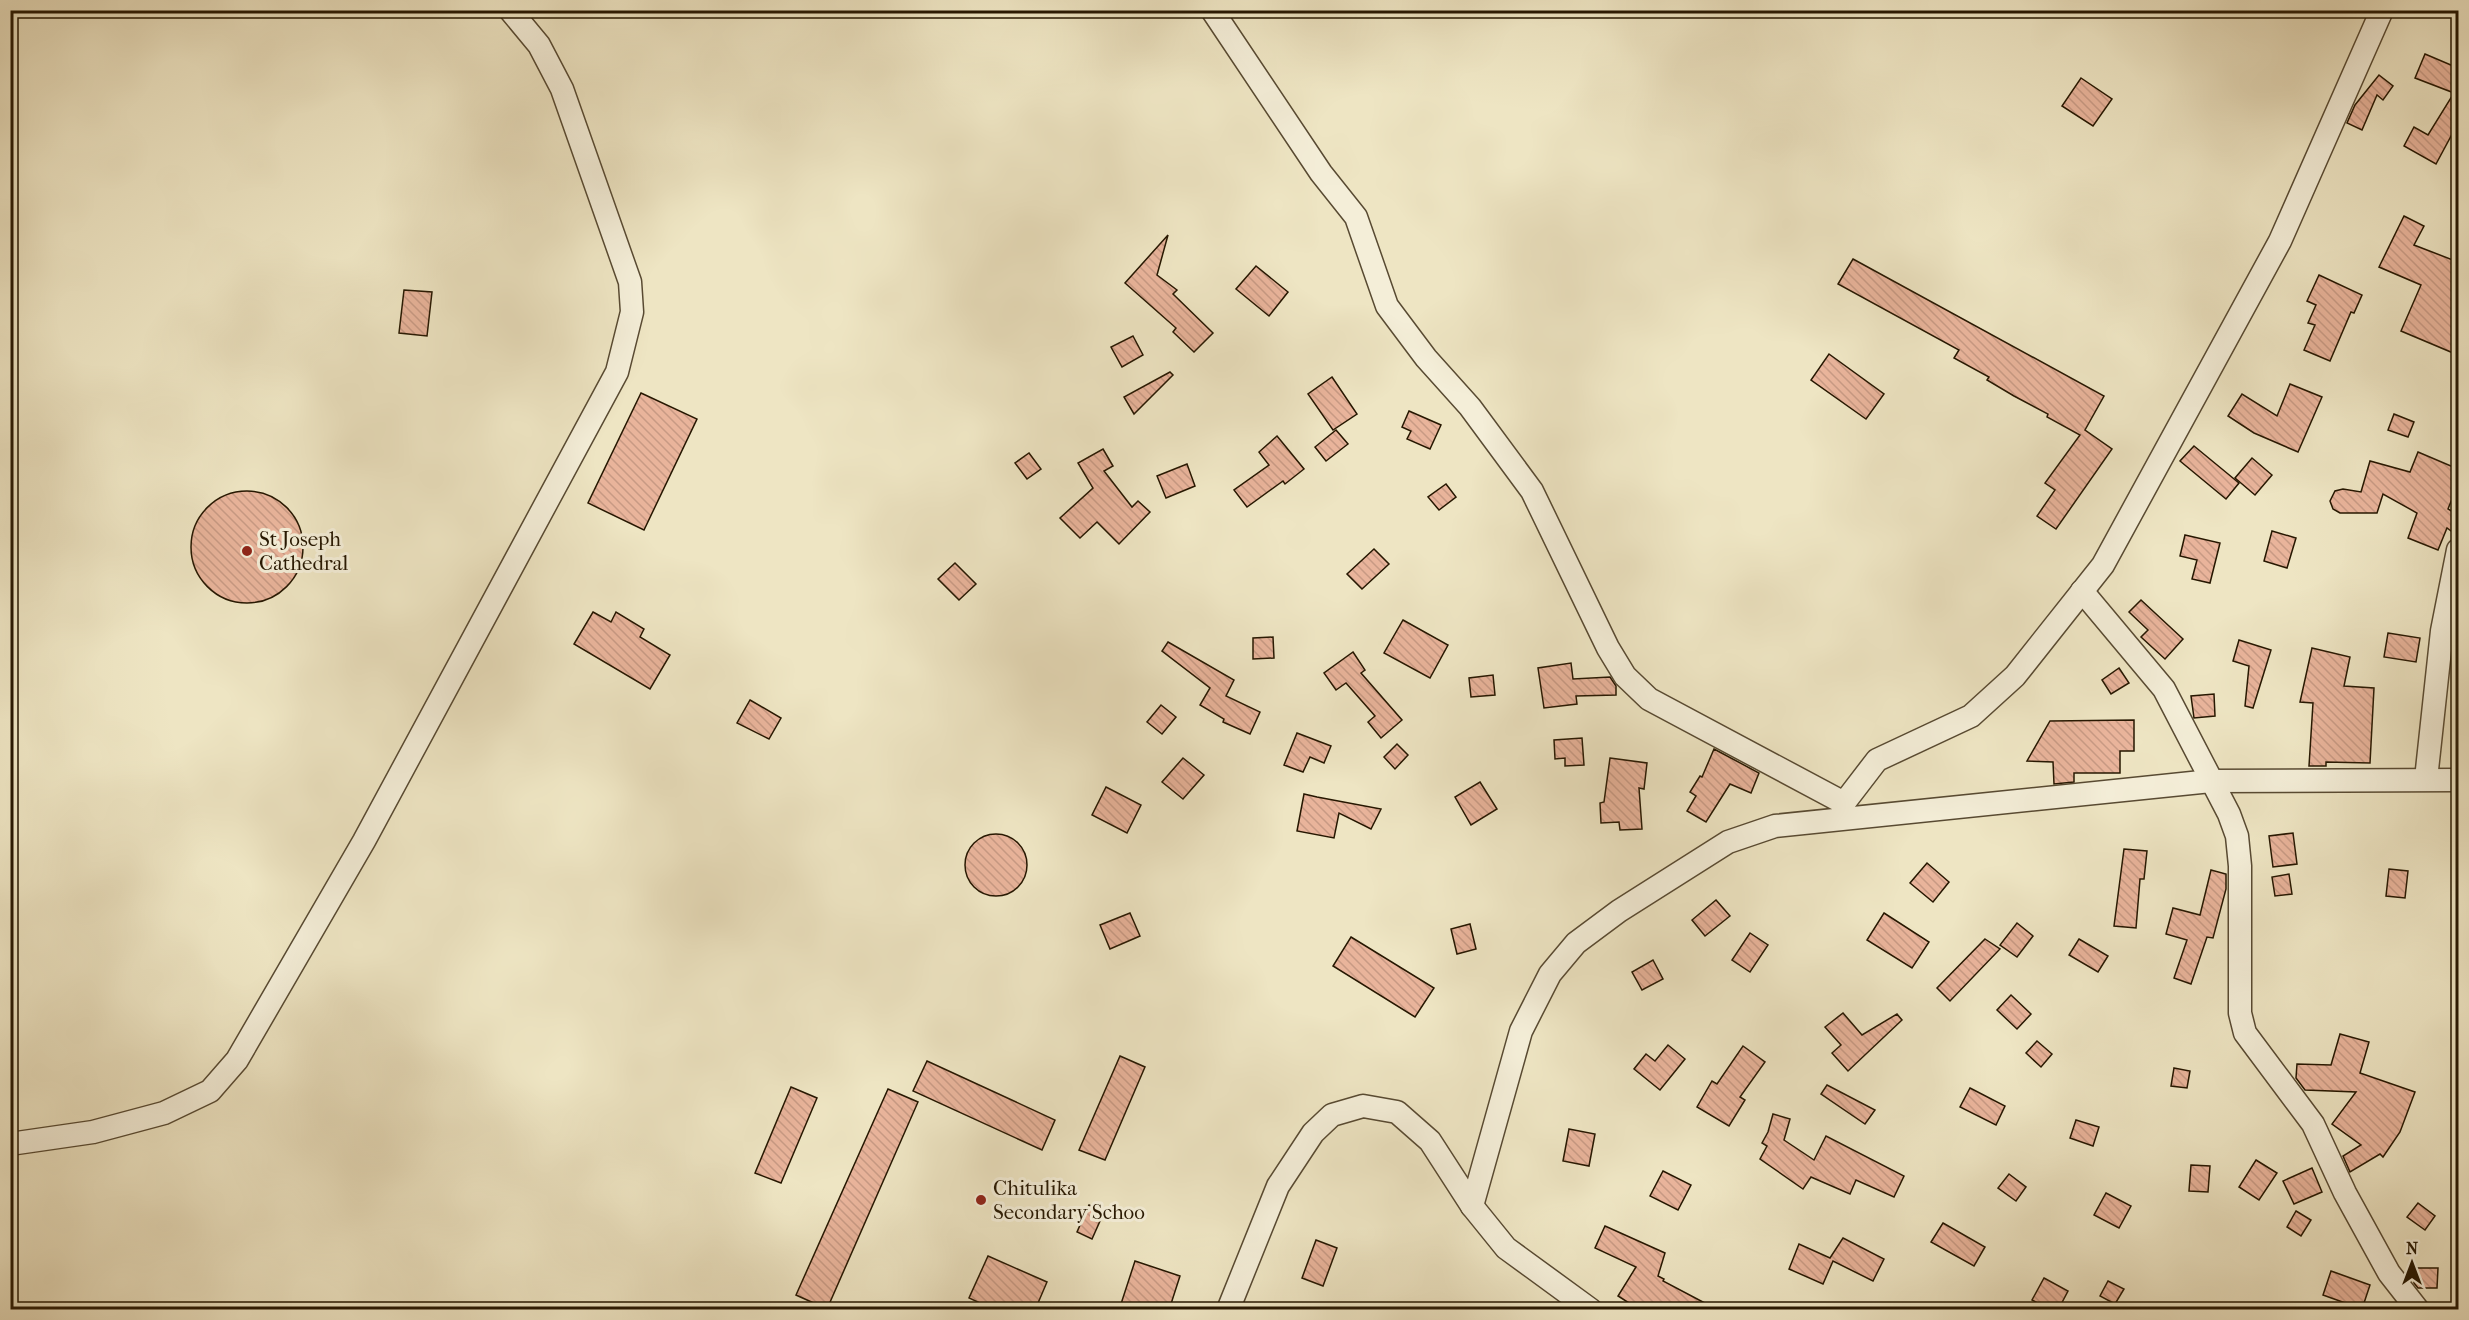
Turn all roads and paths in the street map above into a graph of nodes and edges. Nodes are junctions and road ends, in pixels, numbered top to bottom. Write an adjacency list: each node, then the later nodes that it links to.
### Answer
1 (510, 10): 10 (street)
2 (1212, 10): 9 (street)
3 (2382, 10): 5 (street)
4 (2458, 550): 6 (street)
5 (2082, 591): 8 (street); 9 (street)
6 (2426, 779): 7 (street); 8 (street)
7 (2458, 780)
8 (2211, 781): 9 (street); 14 (street)
9 (1843, 811): 11 (street)
10 (10, 1143)
11 (1472, 1206): 12 (street); 13 (street)
12 (1228, 1310)
13 (1591, 1310)
14 (2418, 1310)

